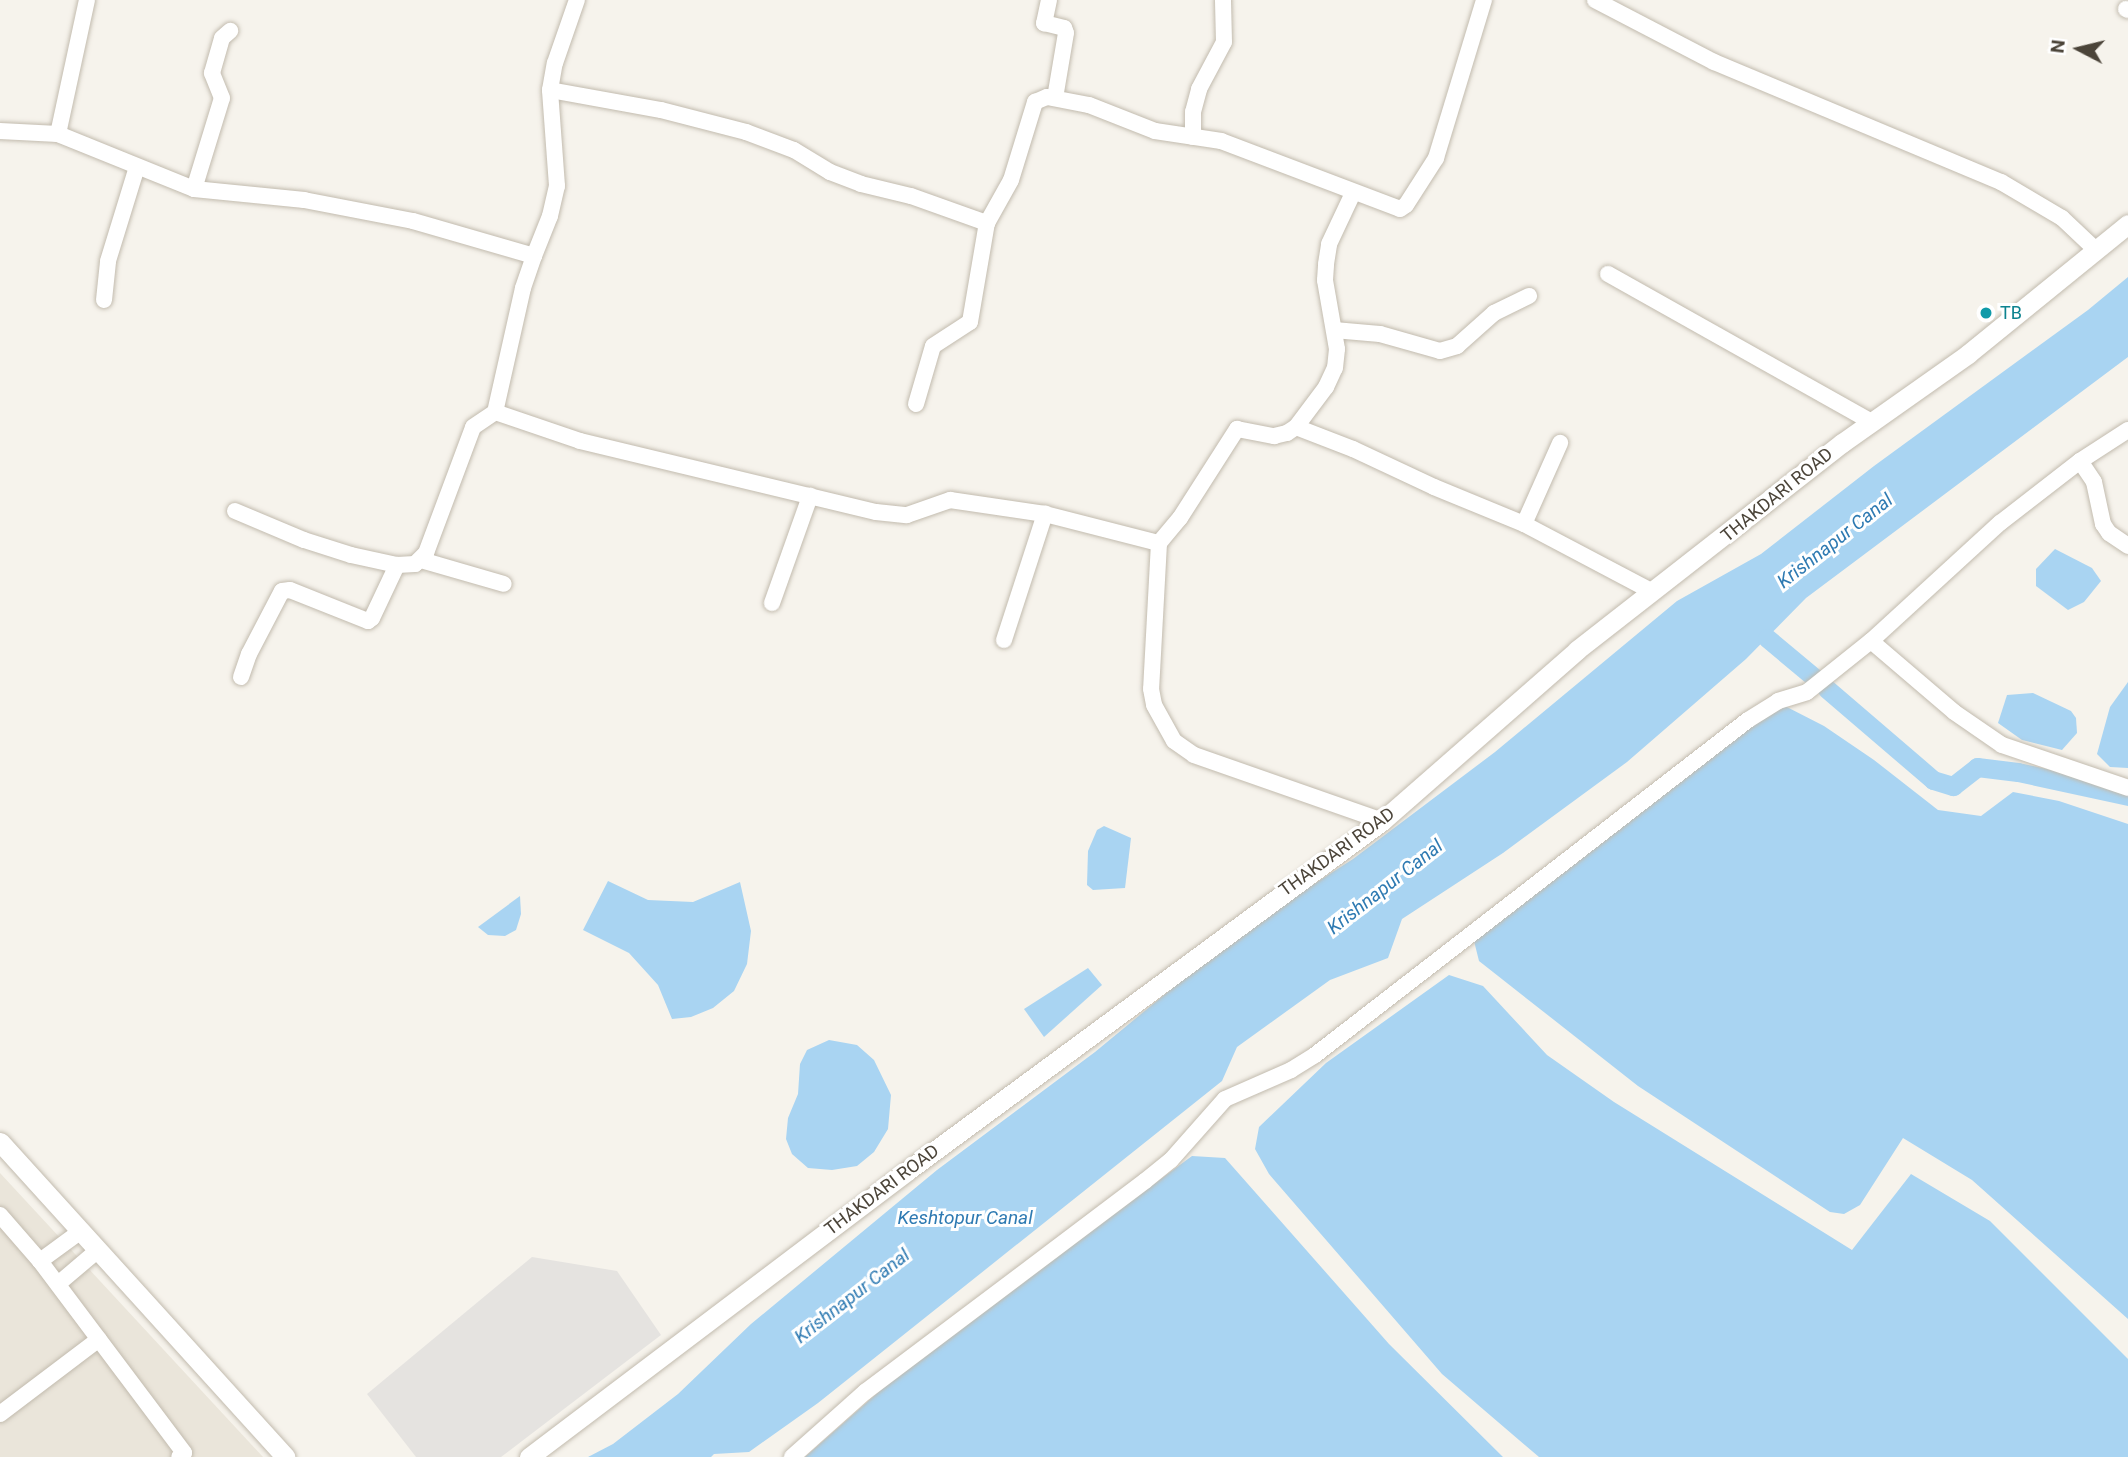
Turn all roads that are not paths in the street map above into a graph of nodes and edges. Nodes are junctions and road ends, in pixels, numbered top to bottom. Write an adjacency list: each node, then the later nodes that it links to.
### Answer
1 (87, 0): 11 (street)
2 (577, 0): 8 (street)
3 (1049, 0): 9 (street)
4 (1223, 0): 12 (street)
5 (1484, 0): 15 (street)
6 (1595, 0): 18 (street)
7 (230, 31): 14 (street)
8 (550, 90): 16 (street); 19 (street)
9 (1055, 98): 12 (street); 16 (street)
10 (0, 131): 11 (street)
11 (58, 134): 13 (street)
12 (1193, 137): 15 (street)
13 (137, 167): 14 (street); 22 (street)
14 (194, 188): 19 (street)
15 (1353, 193): 23 (street)
16 (987, 223): 24 (street)
17 (2128, 224): 18 (street, THAKDARI ROAD)
18 (2096, 250): 26 (street, THAKDARI ROAD)
19 (534, 256): 25 (street)
20 (1608, 274): 26 (street)
21 (1530, 296): 23 (street)
22 (104, 300)
23 (1334, 330): 27 (street)
24 (916, 404)
25 (495, 412): 31 (street); 37 (street)
26 (1872, 422): 40 (street, THAKDARI ROAD)
27 (1296, 427): 34 (street); 35 (street)
28 (2128, 430): 30 (street)
29 (1560, 443): 34 (street)
30 (2080, 461): 36 (street); 43 (street)
31 (810, 496): 33 (street); 41 (street)
32 (234, 511): 38 (street)
33 (1045, 514): 35 (street); 42 (street)
34 (1524, 524): 40 (street)
35 (1159, 543): 46 (street)
36 (2128, 545)
37 (421, 560): 38 (street); 39 (street)
38 (397, 565): 44 (street)
39 (504, 584)
40 (1653, 592): 46 (street, THAKDARI ROAD)
41 (772, 603)
42 (1004, 640)
43 (1871, 641): 45 (street); 58 (street)
44 (241, 677)
45 (2128, 788)
46 (1382, 821): 57 (street, THAKDARI ROAD)
47 (0, 1142): 49 (street)
48 (0, 1215): 51 (street)
49 (81, 1231): 50 (street); 51 (street)
50 (98, 1250): 52 (street); 56 (street)
51 (40, 1261): 52 (street)
52 (58, 1284): 53 (street)
53 (99, 1339): 54 (street); 55 (street)
54 (0, 1414)
55 (183, 1456)
56 (286, 1457)
57 (529, 1457)
58 (792, 1457)

